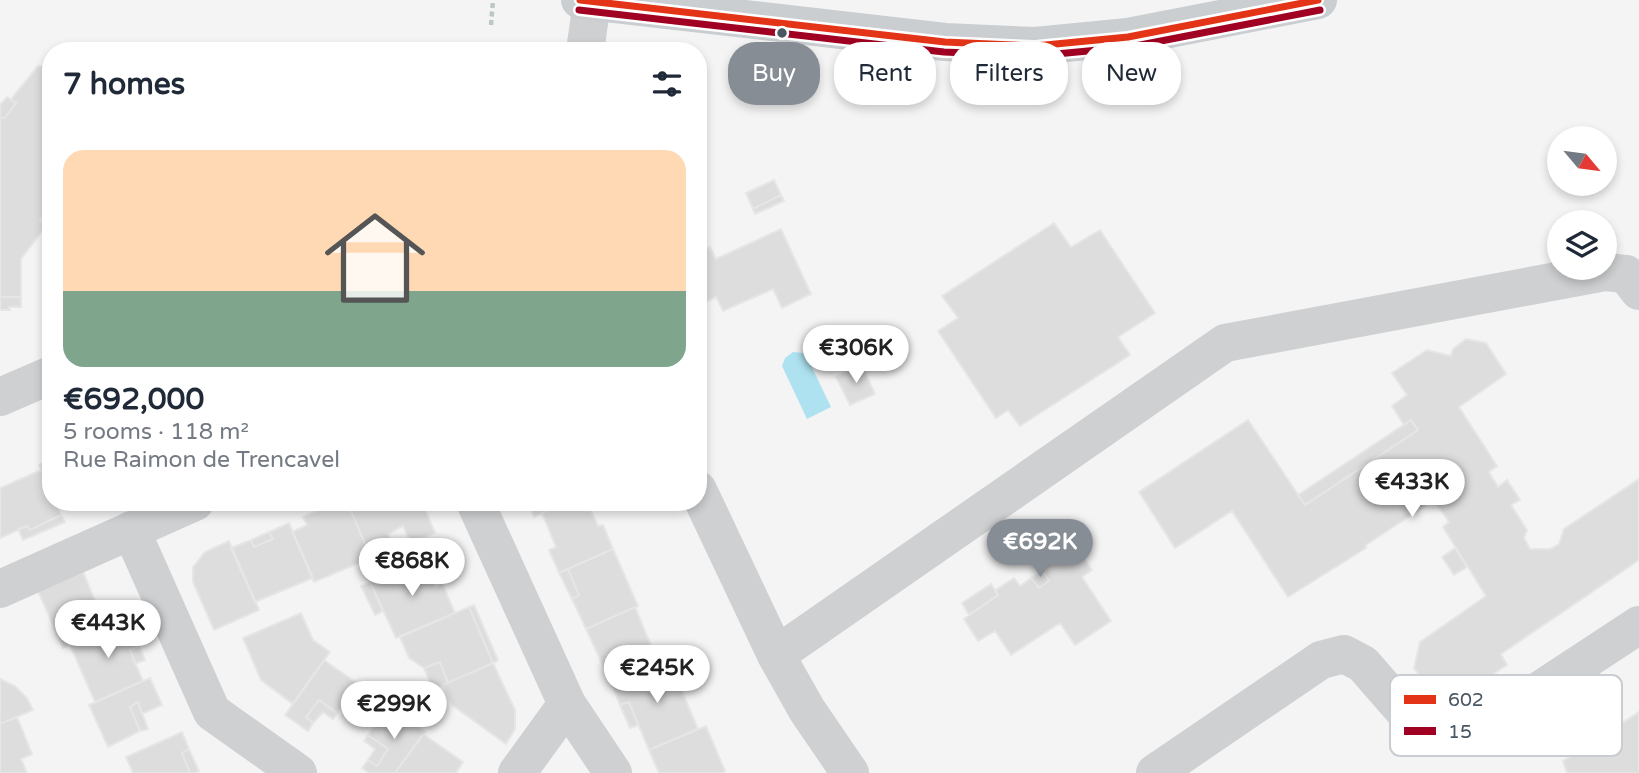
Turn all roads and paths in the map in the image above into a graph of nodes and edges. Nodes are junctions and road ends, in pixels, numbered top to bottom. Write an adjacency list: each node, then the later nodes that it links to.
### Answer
1 (493, 0): 4 (path)
2 (1318, 0): 3 (main road)
3 (588, 1): 5 (street)
4 (491, 25)
5 (586, 42)
6 (1639, 291): 15 (street)
7 (42, 379): 8 (street)
8 (0, 397)
9 (707, 509): 15 (street)
10 (174, 511): 12 (street)
11 (479, 511): 18 (street)
12 (131, 530): 13 (street); 19 (street)
13 (0, 589)
14 (1639, 625): 16 (street)
15 (776, 655): 22 (street)
16 (1563, 675)
17 (1390, 695): 23 (street)
18 (567, 704): 20 (street); 21 (street)
19 (298, 773)
20 (517, 773)
21 (613, 773)
22 (850, 773)
23 (1155, 773)

